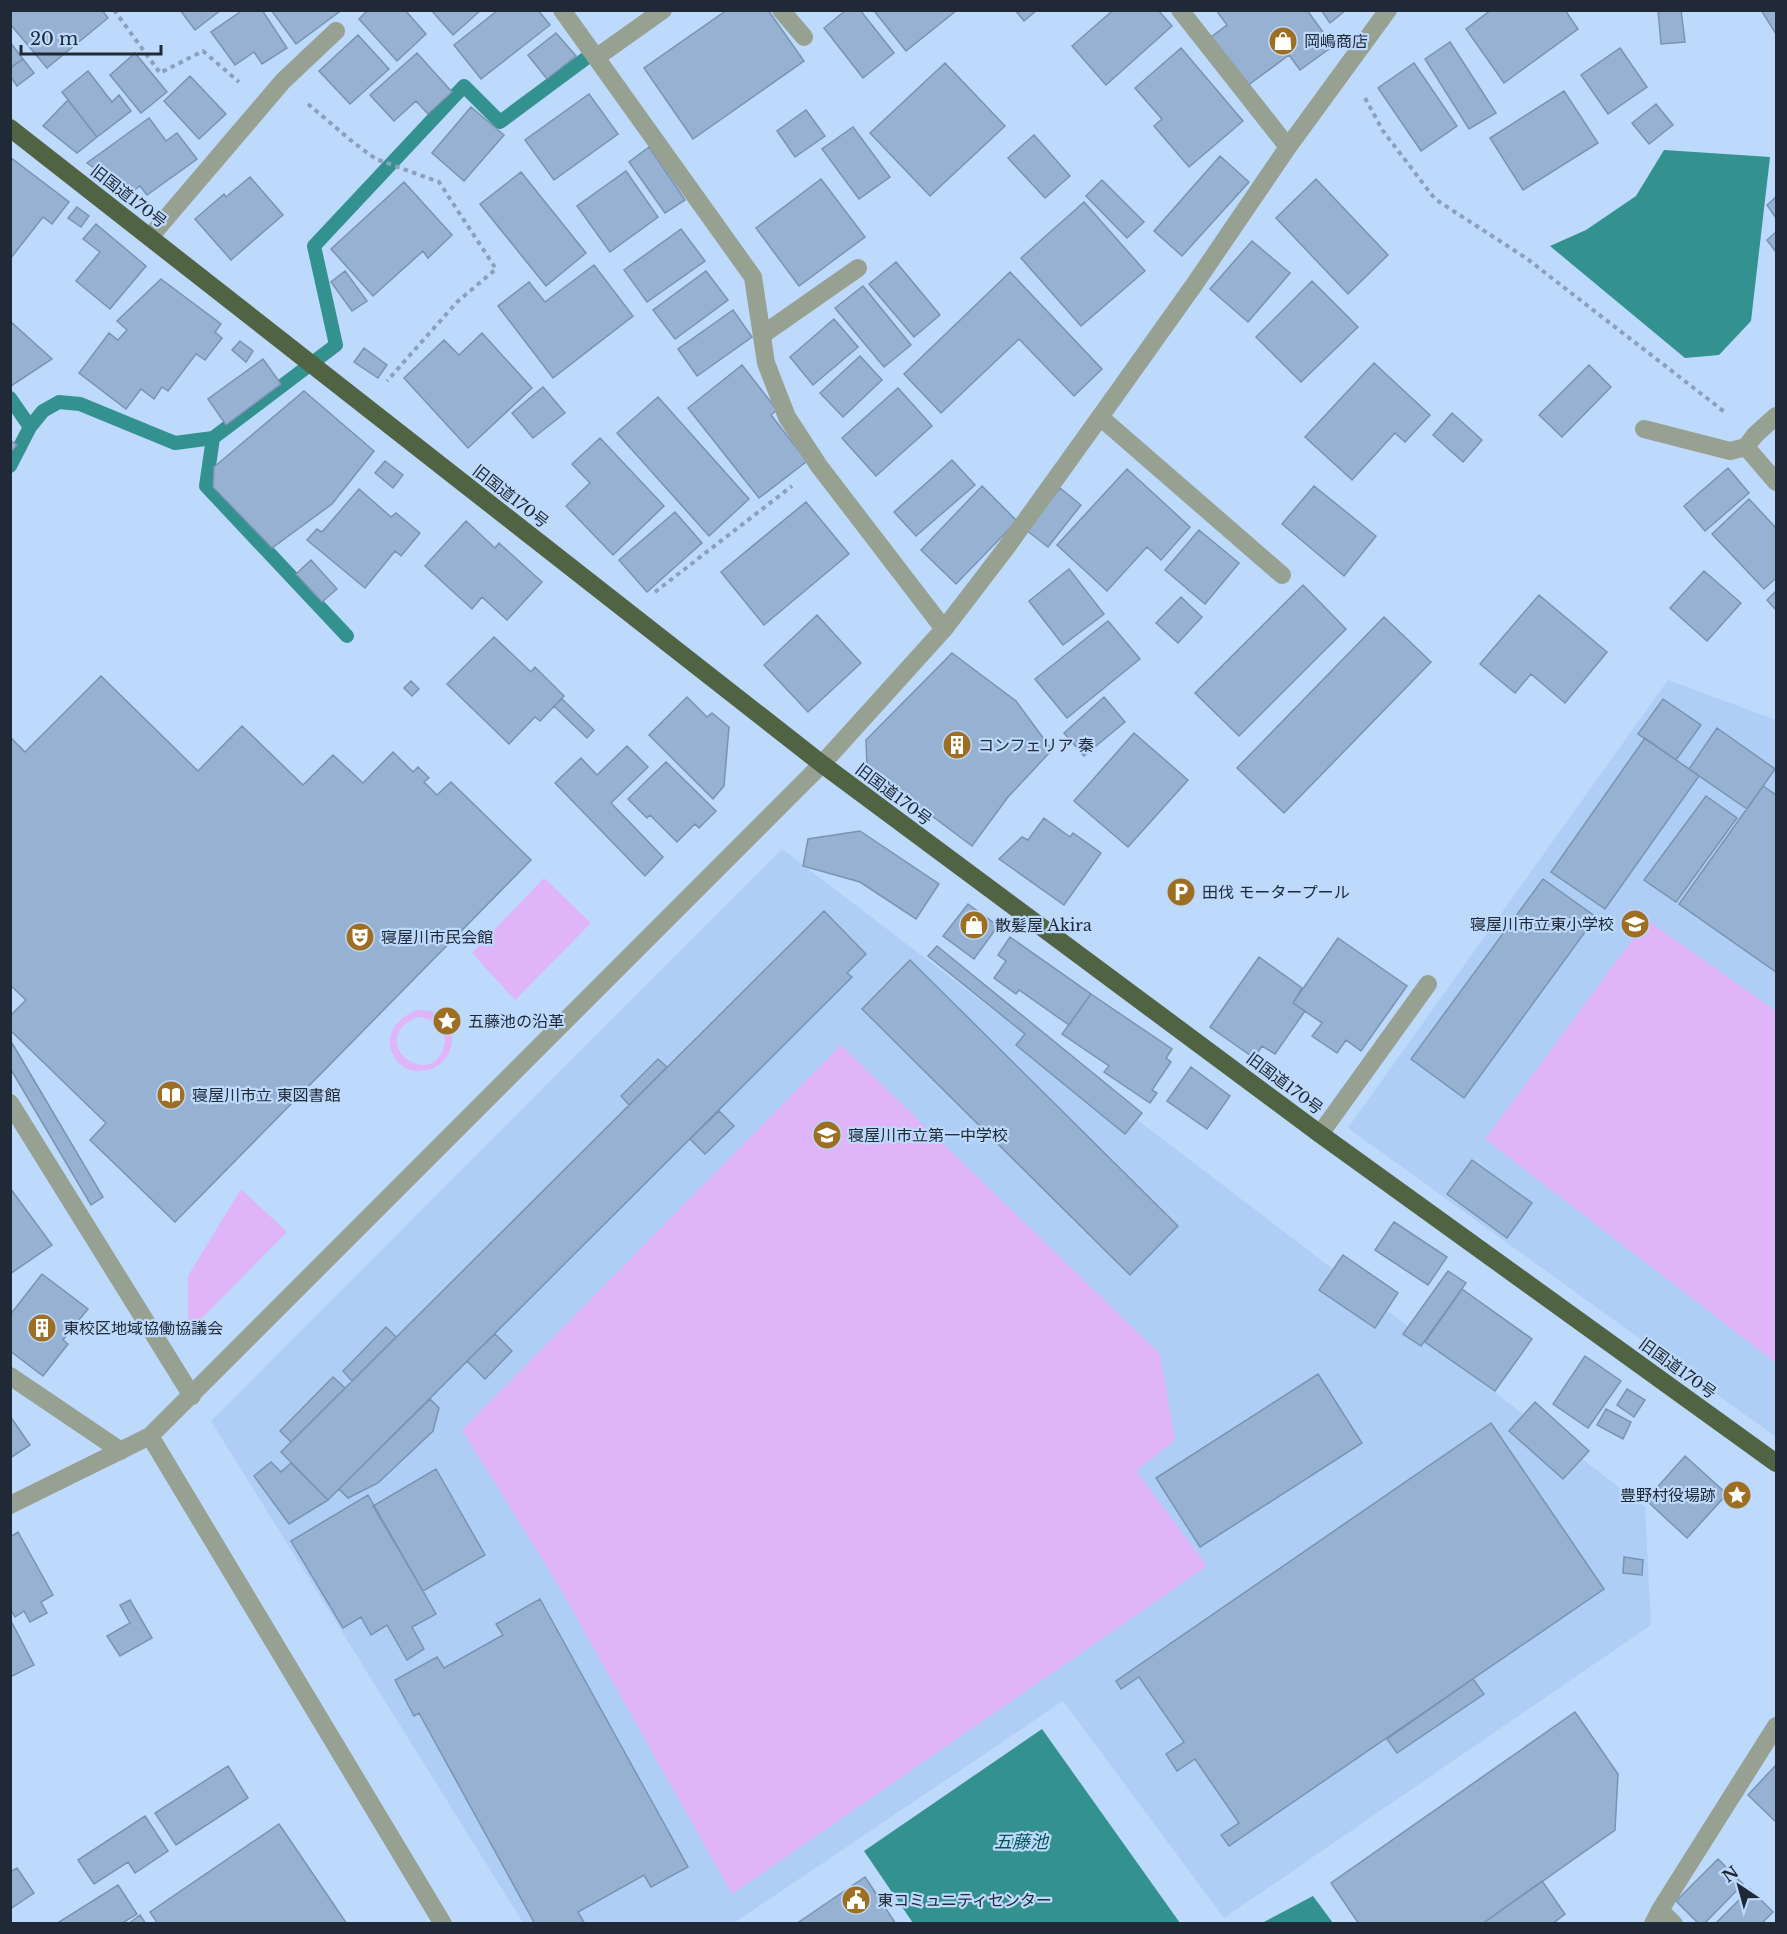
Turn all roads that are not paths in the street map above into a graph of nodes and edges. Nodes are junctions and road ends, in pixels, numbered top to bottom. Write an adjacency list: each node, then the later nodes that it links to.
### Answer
1 (562, 10): 8 (street)
2 (663, 10): 8 (street)
3 (781, 10): 7 (street)
4 (1180, 10): 10 (street)
5 (1388, 10): 10 (street)
6 (336, 31): 11 (street)
7 (804, 37)
8 (597, 57): 13 (street)
9 (10, 128): 11 (highway, 旧国道170号)
10 (1288, 147): 15 (street)
11 (150, 237): 21 (highway, 旧国道170号)
12 (858, 268): 13 (street)
13 (762, 335): 20 (street)
14 (1776, 416): 17 (street)
15 (1100, 417): 19 (street); 20 (street)
16 (1644, 429): 17 (street)
17 (1750, 441): 18 (street)
18 (1776, 482)
19 (1282, 575)
20 (944, 629): 21 (street)
21 (822, 764): 24 (highway, 旧国道170号); 26 (street)
22 (1428, 984): 24 (street)
23 (10, 1103): 26 (street)
24 (1320, 1134): 29 (highway, 旧国道170号)
25 (10, 1376): 28 (street)
26 (192, 1396): 27 (street)
27 (150, 1436): 28 (street); 33 (street)
28 (121, 1451): 30 (street)
29 (1776, 1463)
30 (10, 1505)
31 (1776, 1726): 32 (street)
32 (1656, 1916): 34 (street)
33 (443, 1923)
34 (1674, 1923)

